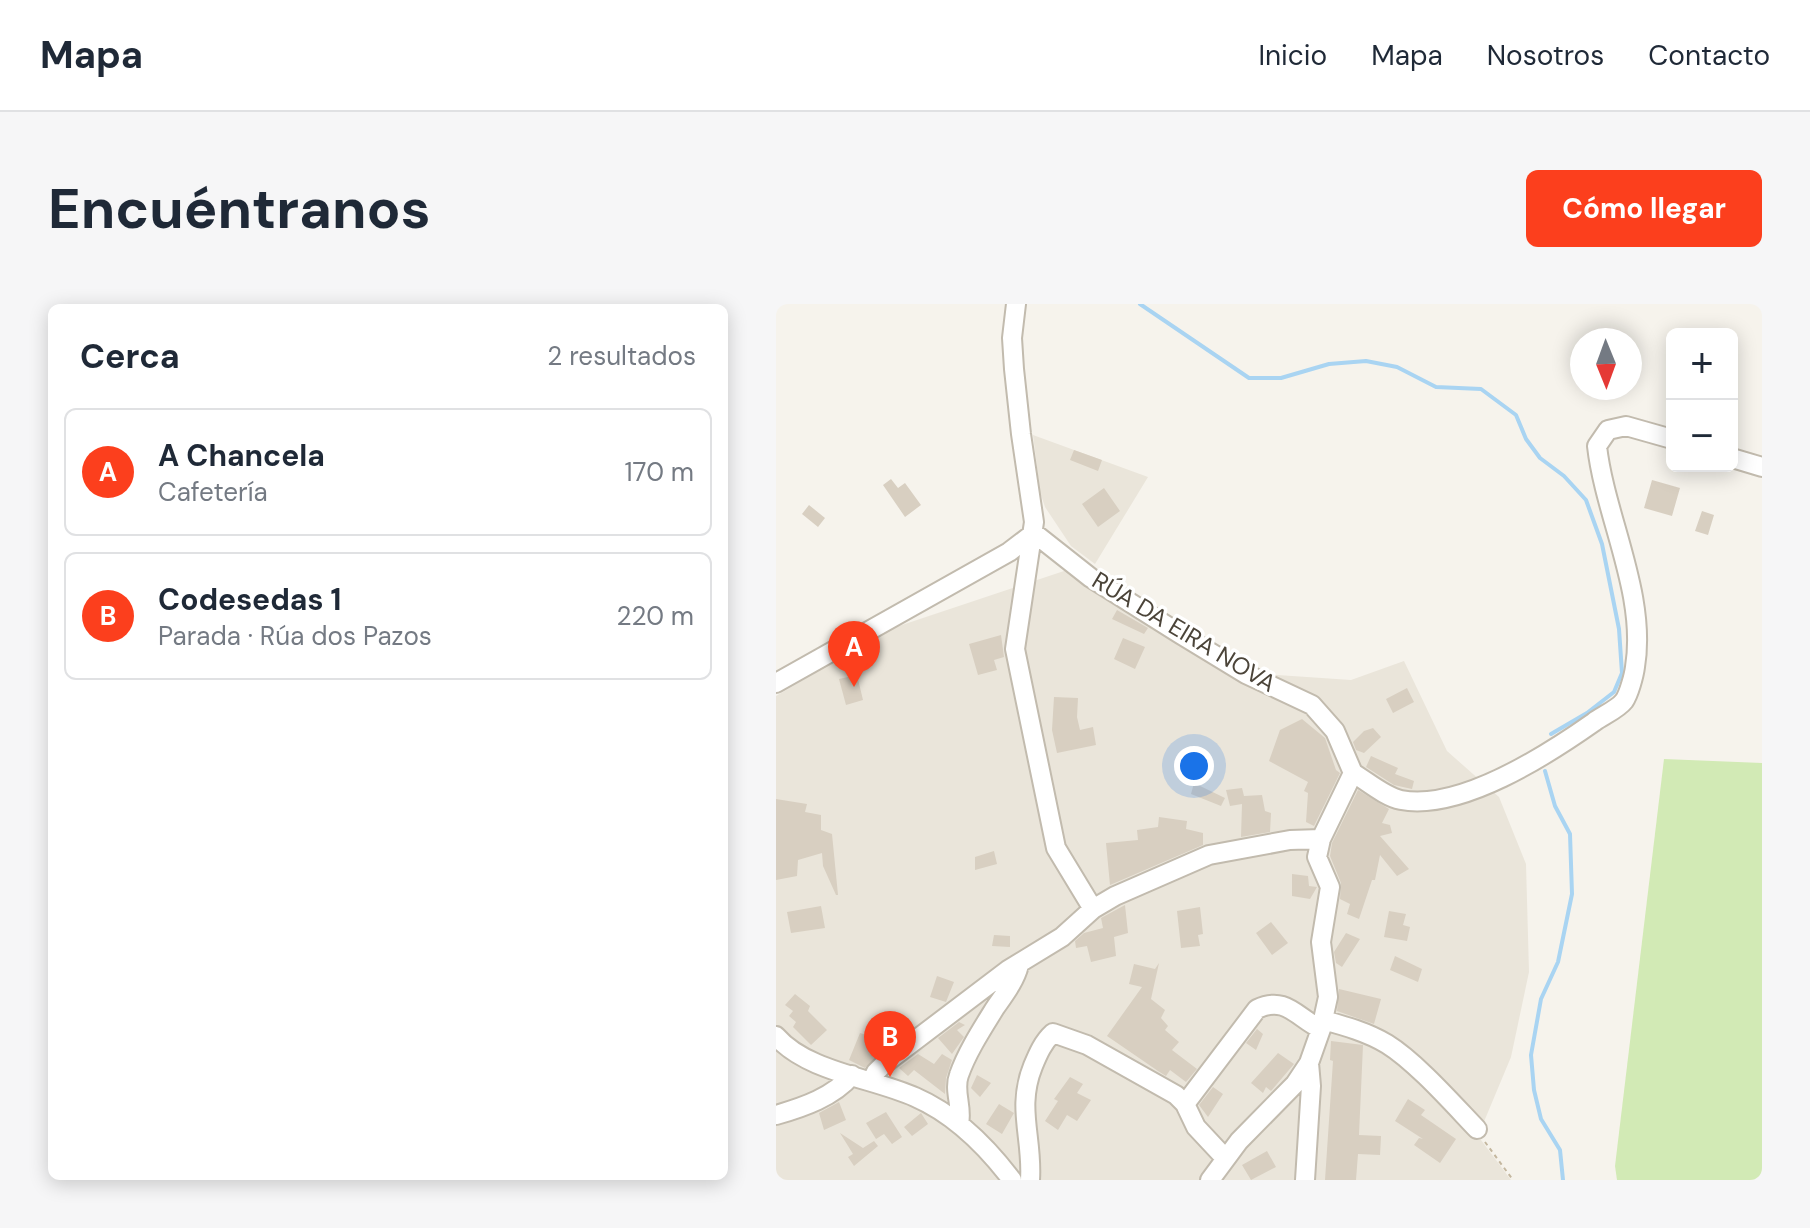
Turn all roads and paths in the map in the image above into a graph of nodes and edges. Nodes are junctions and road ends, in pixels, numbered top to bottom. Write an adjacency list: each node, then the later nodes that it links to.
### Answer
1 (1016, 304): 5 (street)
2 (1666, 437): 7 (street)
3 (1738, 460): 4 (street)
4 (1762, 467)
5 (1034, 533): 6 (street); 7 (street, RÚA DA EIRA NOVA); 9 (street)
6 (776, 683)
7 (1353, 773): 8 (street)
8 (1321, 839): 9 (street); 11 (street)
9 (1093, 909): 10 (street)
10 (1019, 965): 15 (street); 18 (street)
11 (1322, 1025): 13 (street); 16 (street); 19 (street)
12 (776, 1036): 14 (street)
13 (1309, 1063): 20 (street); 24 (street)
14 (852, 1075): 15 (street); 17 (street)
15 (872, 1080): 18 (street)
16 (1185, 1104): 20 (street); 22 (street)
17 (776, 1115)
18 (959, 1124): 21 (street)
19 (1477, 1129): 25 (path)
20 (1225, 1158): 23 (street)
21 (1012, 1180)
22 (1030, 1180)
23 (1210, 1180)
24 (1305, 1180)
25 (1513, 1180)

